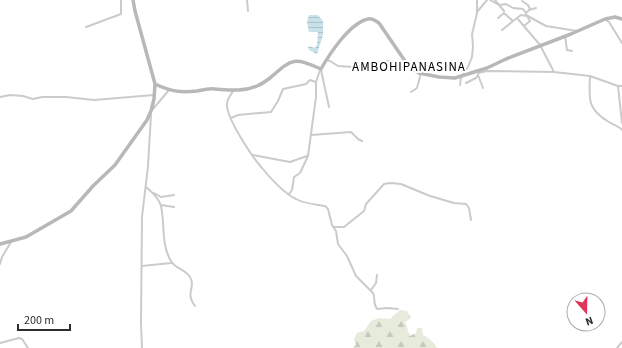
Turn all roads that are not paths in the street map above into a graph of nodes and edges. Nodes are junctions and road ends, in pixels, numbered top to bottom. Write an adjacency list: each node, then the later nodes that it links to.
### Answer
1 (121, 0): 24 (street)
2 (133, 0): 41 (street)
3 (247, 0): 14 (street)
4 (477, 0): 16 (street)
5 (487, 0): 16 (street)
6 (490, 0): 11 (street)
7 (495, 0): 11 (street)
8 (507, 1): 10 (street)
9 (522, 1): 13 (street)
10 (506, 4): 11 (street); 17 (street)
11 (499, 5): 15 (street)
12 (536, 8): 13 (street)
13 (530, 10): 17 (street)
14 (248, 11)
15 (504, 11)
16 (477, 13): 37 (street)
17 (527, 14): 19 (street); 23 (street); 26 (street)
18 (498, 18): 22 (street)
19 (517, 18): 22 (street); 23 (street)
20 (605, 19): 21 (street); 26 (street); 28 (street)
21 (622, 19)
22 (513, 21): 25 (street)
23 (524, 26): 29 (street)
24 (86, 27)
25 (502, 30)
26 (578, 31): 27 (street)
27 (565, 36): 29 (street); 30 (street)
28 (622, 43)
29 (540, 45): 34 (street); 36 (street)
30 (572, 51)
31 (326, 60): 32 (street); 32 (street); 33 (street)
32 (409, 66): 35 (street)
33 (321, 69): 39 (street); 47 (street); 51 (street)
34 (554, 72): 36 (street); 38 (street)
35 (421, 73): 37 (street); 48 (street)
36 (478, 73): 37 (street); 40 (street); 45 (street)
37 (462, 75): 42 (street)
38 (590, 76): 43 (street); 54 (street)
39 (316, 82): 53 (street); 55 (street)
40 (466, 83)
41 (155, 84): 46 (street); 49 (street)
42 (460, 85)
43 (618, 86): 44 (street); 54 (street)
44 (622, 86)
45 (483, 88)
46 (169, 90): 47 (street); 52 (street)
47 (233, 91): 53 (street)
48 (411, 92)
49 (154, 95): 50 (street); 52 (street)
50 (0, 97)
51 (329, 107)
52 (151, 112): 59 (street); 67 (street)
53 (231, 118): 57 (street)
54 (622, 126)
55 (311, 135): 56 (street); 58 (street)
56 (362, 141)
57 (253, 155): 58 (street); 62 (street)
58 (308, 156): 62 (street)
59 (146, 187): 60 (street); 71 (street)
60 (152, 193): 61 (street); 63 (street)
61 (174, 195)
62 (289, 195): 66 (street)
63 (161, 205): 64 (street); 69 (street)
64 (174, 207)
65 (471, 220): 66 (street)
66 (333, 227): 73 (street)
67 (11, 242): 68 (street); 70 (street)
68 (0, 244)
69 (171, 263): 71 (street); 74 (street)
70 (0, 264)
71 (142, 266): 79 (street)
72 (377, 275): 73 (street)
73 (371, 290): 75 (street)
74 (195, 306)
75 (398, 309)
76 (622, 342): 80 (street)
77 (0, 343): 78 (street)
78 (28, 348)
79 (142, 348)
80 (618, 348)

